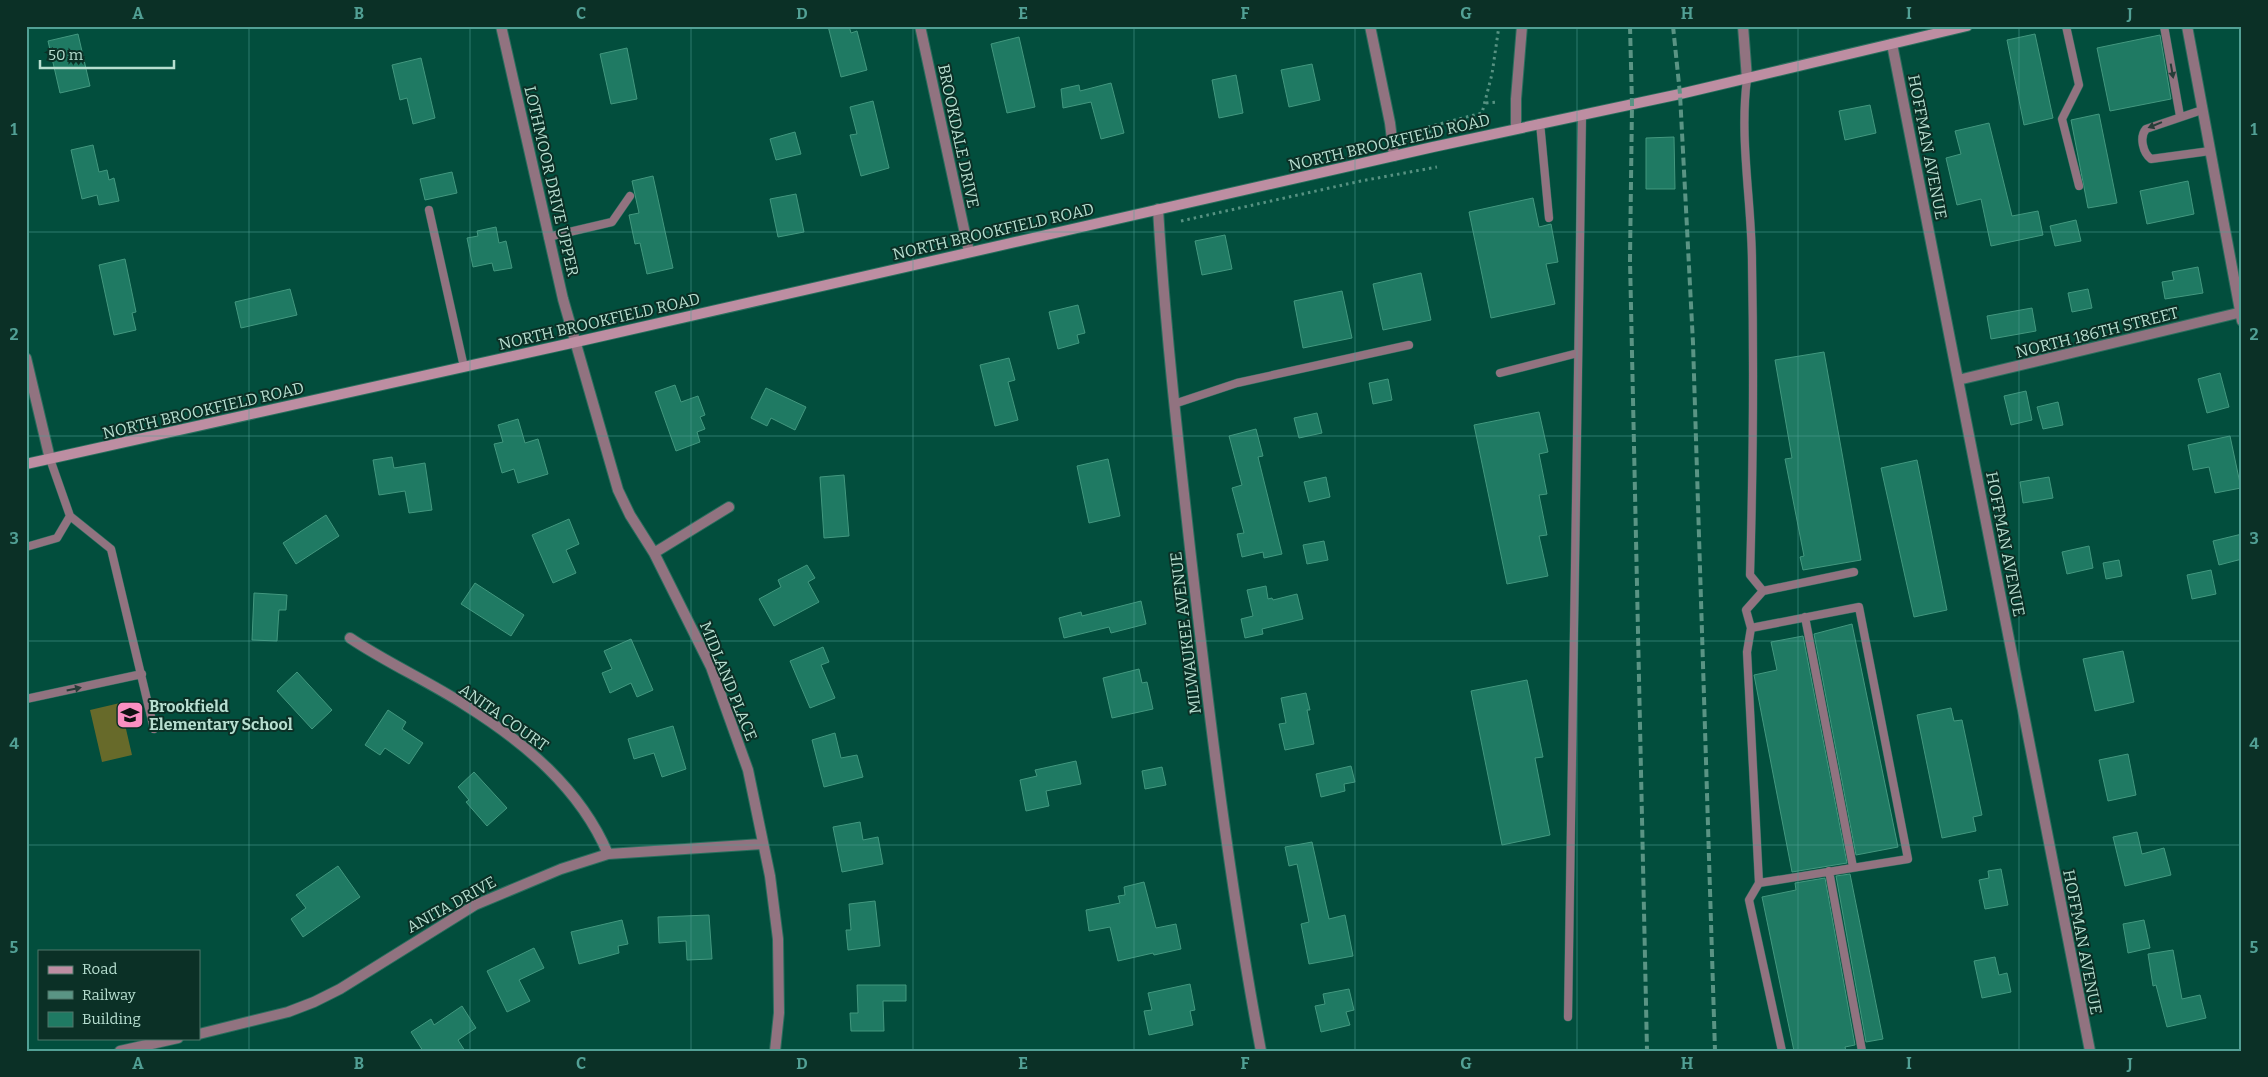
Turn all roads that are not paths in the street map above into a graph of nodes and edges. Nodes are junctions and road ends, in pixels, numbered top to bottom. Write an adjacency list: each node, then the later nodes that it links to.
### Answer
1 (501, 26): 24 (street, LOTHMOOR DRIVE UPPER)
2 (920, 26): 25 (street, BROOKDALE DRIVE)
3 (1370, 26): 18 (street)
4 (1522, 26): 16 (street)
5 (1743, 26): 11 (street)
6 (1967, 26): 10 (street, NORTH BROOKFIELD ROAD)
7 (2066, 26): 19 (lane)
8 (2164, 26): 14 (lane, one-way to 14)
9 (2187, 26): 12 (street)
10 (1892, 44): 11 (street, NORTH BROOKFIELD ROAD); 33 (street, HOFFMAN AVENUE)
11 (1747, 79): 13 (street, NORTH BROOKFIELD ROAD); 42 (lane)
12 (2202, 110): 14 (lane); 17 (street)
13 (1582, 115): 15 (street, NORTH BROOKFIELD ROAD); 29 (lane)
14 (2180, 116): 17 (lane, one-way to 17)
15 (1540, 123): 16 (street, NORTH BROOKFIELD ROAD); 23 (lane)
16 (1516, 128): 18 (street, NORTH BROOKFIELD ROAD)
17 (2210, 152): 26 (street)
18 (1394, 156): 21 (street, NORTH BROOKFIELD ROAD)
19 (2079, 186)
20 (630, 196): 24 (lane)
21 (1158, 209): 25 (street, NORTH BROOKFIELD ROAD); 34 (street, MILWAUKEE AVENUE)
22 (429, 210): 31 (lane)
23 (1549, 218)
24 (548, 236): 27 (street, LOTHMOOR DRIVE UPPER)
25 (969, 252): 27 (street, NORTH BROOKFIELD ROAD)
26 (2241, 315): 33 (street, NORTH 186TH STREET)
27 (576, 342): 31 (street, NORTH BROOKFIELD ROAD); 40 (street, MIDLAND PLACE)
28 (1409, 345): 34 (lane)
29 (1578, 353): 32 (lane); 54 (lane)
30 (26, 358): 35 (street)
31 (464, 367): 35 (street, NORTH BROOKFIELD ROAD)
32 (1500, 373)
33 (1958, 380): 62 (street, HOFFMAN AVENUE)
34 (1174, 404): 59 (street, MILWAUKEE AVENUE)
35 (50, 459): 36 (street, NORTH BROOKFIELD ROAD); 38 (lane)
36 (26, 464)
37 (729, 507): 40 (street)
38 (70, 516): 39 (lane); 46 (lane)
39 (26, 547)
40 (654, 553): 49 (street, MIDLAND PLACE)
41 (1854, 572): 42 (lane)
42 (1763, 591): 44 (lane)
43 (1805, 617): 44 (lane); 51 (lane); 51 (lane)
44 (1751, 628): 53 (lane)
45 (350, 638): 50 (street, ANITA COURT)
46 (142, 674): 47 (lane, one-way to 46); 48 (lane)
47 (26, 699)
48 (154, 729)
49 (762, 844): 50 (street, ANITA DRIVE); 58 (street, MIDLAND PLACE)
50 (608, 854): 55 (street, ANITA DRIVE)
51 (1853, 867): 52 (lane)
52 (1829, 872): 53 (lane); 61 (lane)
53 (1759, 883): 60 (lane)
54 (1568, 1017)
55 (200, 1034)
56 (169, 1040): 57 (street)
57 (120, 1051)
58 (775, 1051)
59 (1261, 1051)
60 (1782, 1051)
61 (1862, 1051)
62 (2090, 1051)

